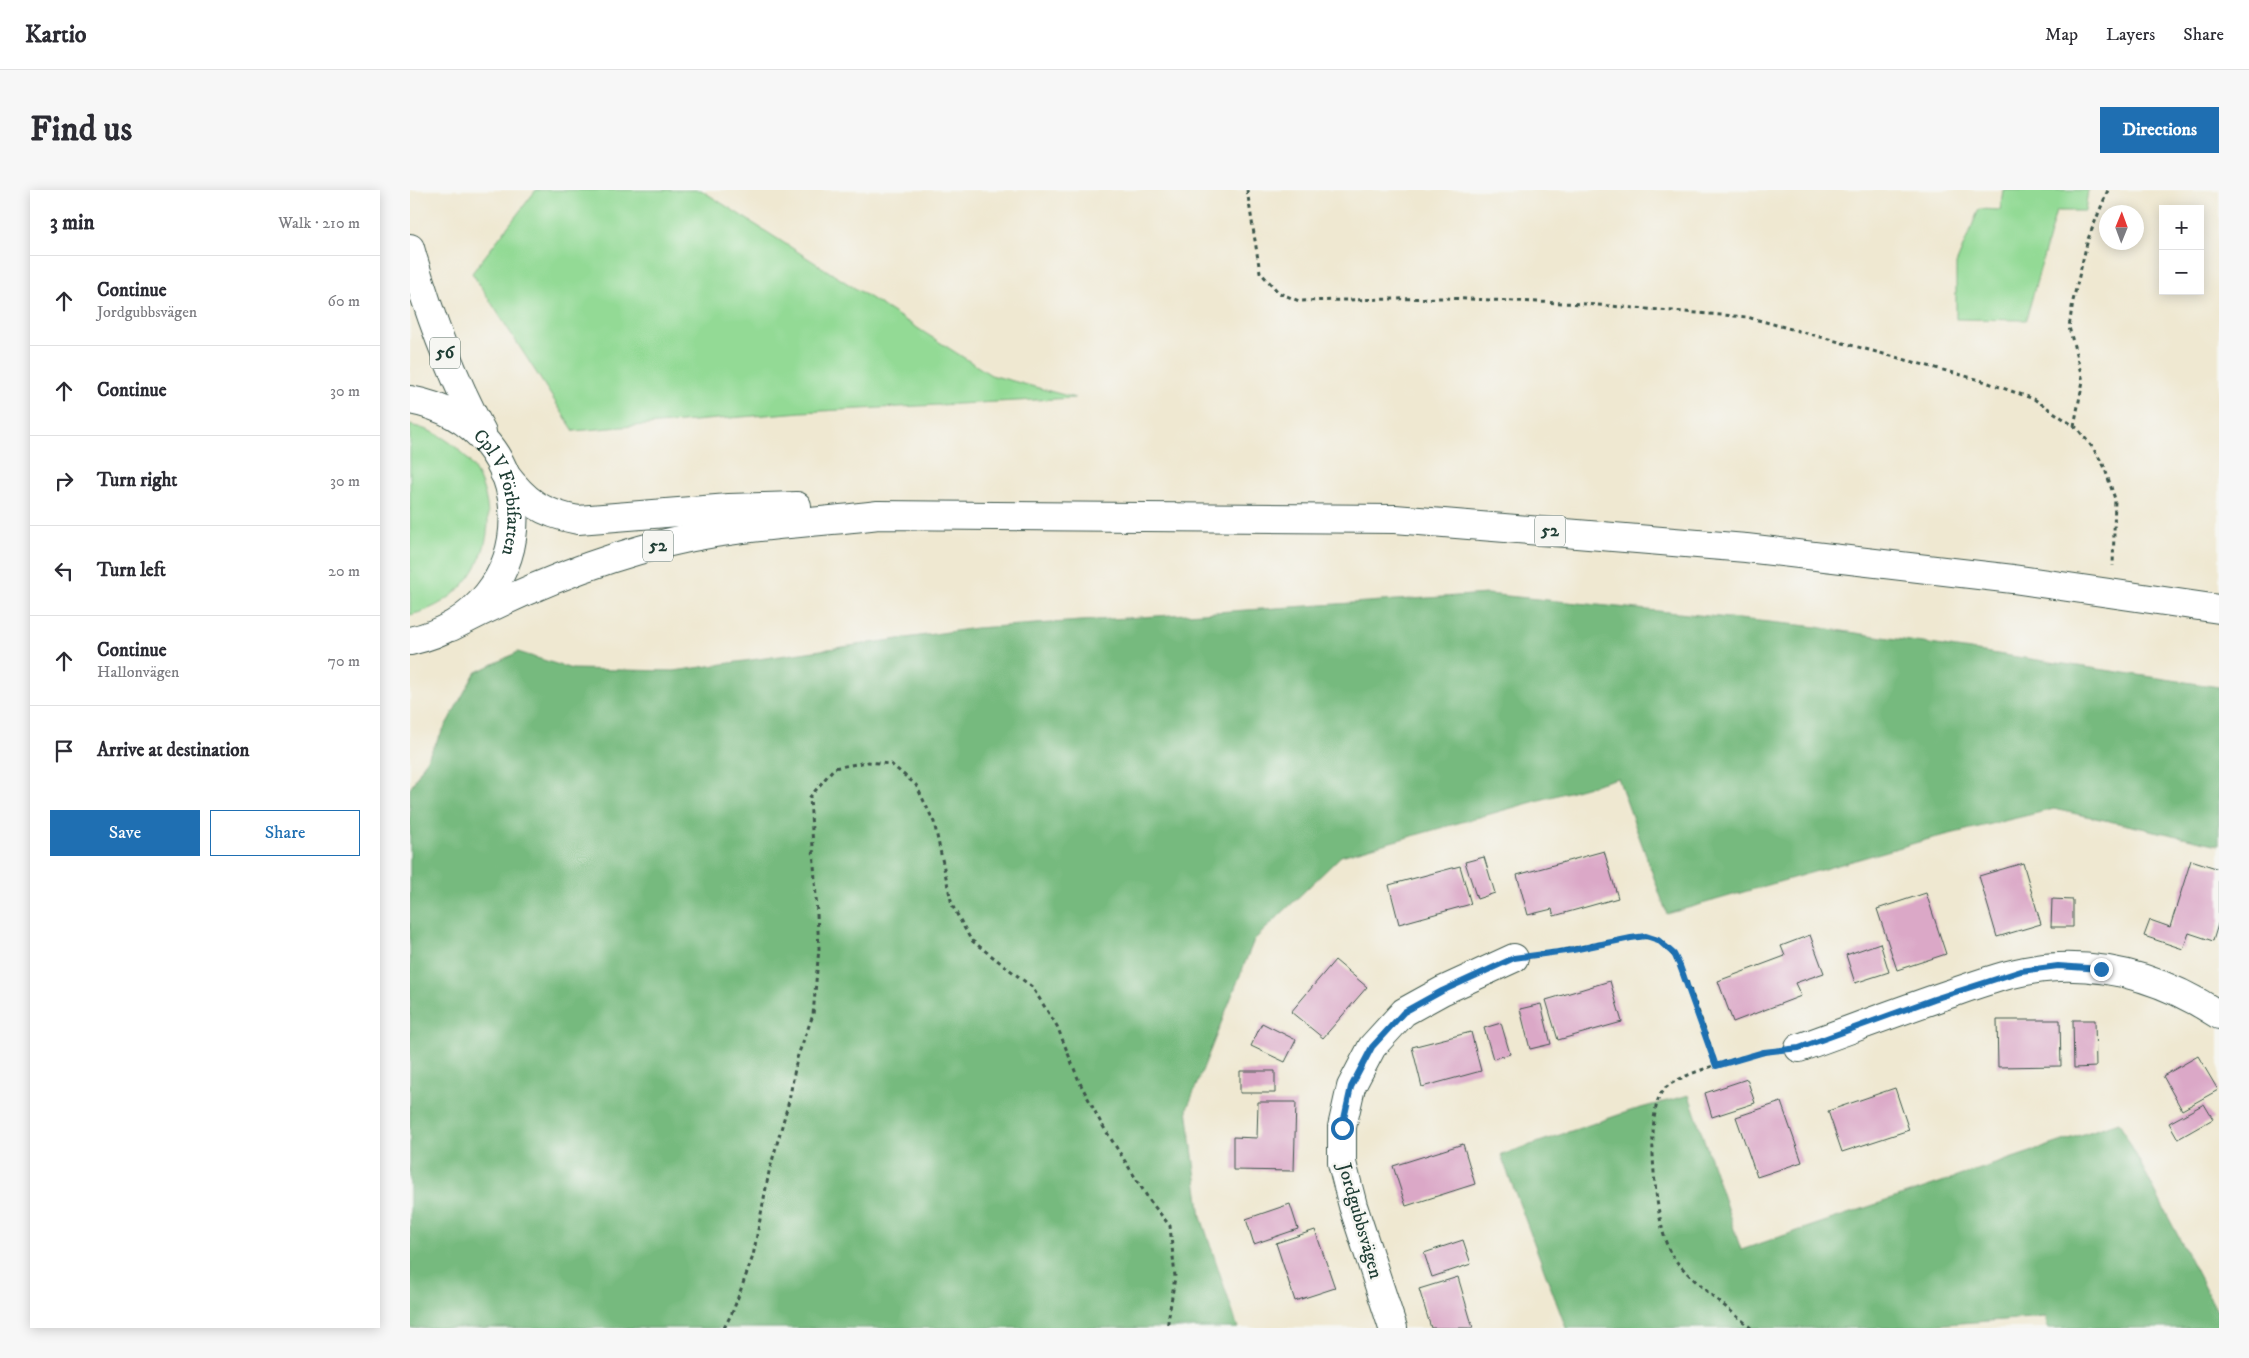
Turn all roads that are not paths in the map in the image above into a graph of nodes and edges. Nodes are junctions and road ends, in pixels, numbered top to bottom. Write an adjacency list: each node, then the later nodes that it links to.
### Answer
1 (410, 248): 3 (main road, 56)
2 (410, 400): 3 (main road, Cpl V Förbifarten / 52)
3 (499, 463): 4 (main road, 52); 6 (main road, Cpl V Förbifarten / 52)
4 (878, 515): 5 (main road, 52); 6 (main road, 52)
5 (2219, 610)
6 (426, 638)
7 (1514, 958): 10 (main road, Jordgubbsvägen)
8 (2219, 1015): 9 (main road)
9 (1799, 1048)
10 (1393, 1328)

